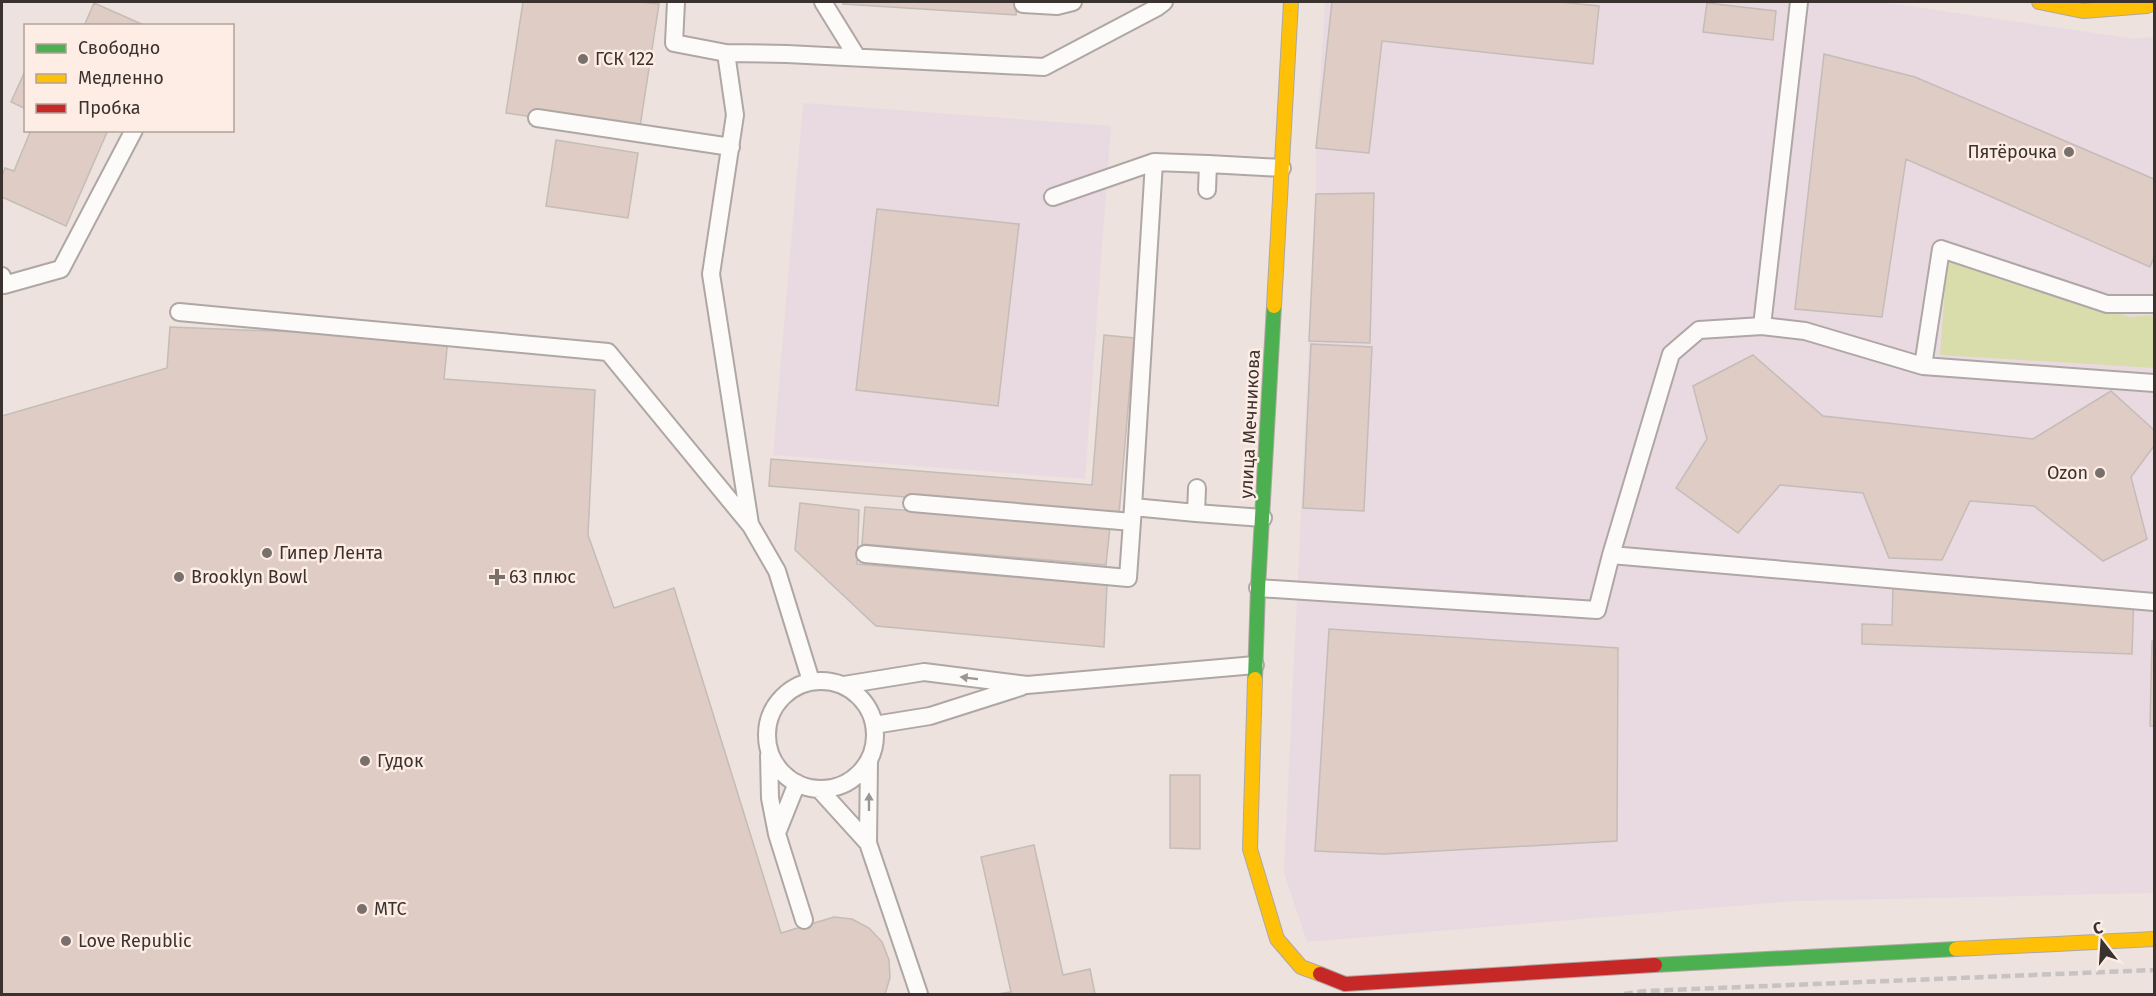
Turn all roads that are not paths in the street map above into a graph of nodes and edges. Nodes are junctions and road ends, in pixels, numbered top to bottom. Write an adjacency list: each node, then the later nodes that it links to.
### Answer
1 (676, 2): 11 (lane)
2 (823, 2): 10 (lane)
3 (1073, 2): 9 (lane)
4 (1164, 2): 12 (lane)
5 (1291, 2): 18 (street, улица Мечникова)
6 (1799, 2): 24 (lane)
7 (2038, 2): 8 (street)
8 (2154, 3)
9 (1023, 4)
10 (832, 9): 12 (lane)
11 (726, 53): 12 (lane); 15 (lane)
12 (856, 57)
13 (537, 118): 15 (lane)
14 (133, 132): 21 (lane)
15 (730, 147): 32 (lane)
16 (1154, 162): 17 (lane); 20 (lane); 30 (lane)
17 (1208, 164): 18 (lane); 19 (lane)
18 (1282, 168): 31 (street, улица Мечникова)
19 (1207, 190)
20 (1053, 197)
21 (2, 276)
22 (2154, 304): 25 (lane)
23 (178, 312): 32 (lane)
24 (1762, 326): 25 (lane); 34 (lane)
25 (1923, 366): 26 (lane)
26 (2154, 383)
27 (1197, 488): 29 (lane)
28 (912, 503): 30 (lane)
29 (1196, 513): 30 (lane); 31 (lane)
30 (1132, 514): 33 (lane)
31 (1263, 518): 35 (street, улица Мечникова)
32 (751, 526): 38 (lane)
33 (865, 554)
34 (1611, 555): 35 (lane); 36 (lane)
35 (1258, 588): 37 (street, улица Мечникова)
36 (2154, 602)
37 (1255, 665): 40 (lane); 49 (street, улица Мечникова)
38 (811, 681): 39 (lane); 42 (lane)
39 (844, 685): 40 (lane, one-way to 39); 41 (lane)
40 (1027, 685): 41 (lane)
41 (874, 725): 43 (lane)
42 (768, 747): 44 (lane); 46 (lane)
43 (869, 760): 45 (lane); 47 (lane, one-way to 43)
44 (797, 783): 45 (lane); 46 (lane)
45 (819, 789): 47 (lane)
46 (777, 834): 48 (lane)
47 (868, 843): 50 (lane)
48 (804, 920)
49 (2154, 939)
50 (919, 994)

